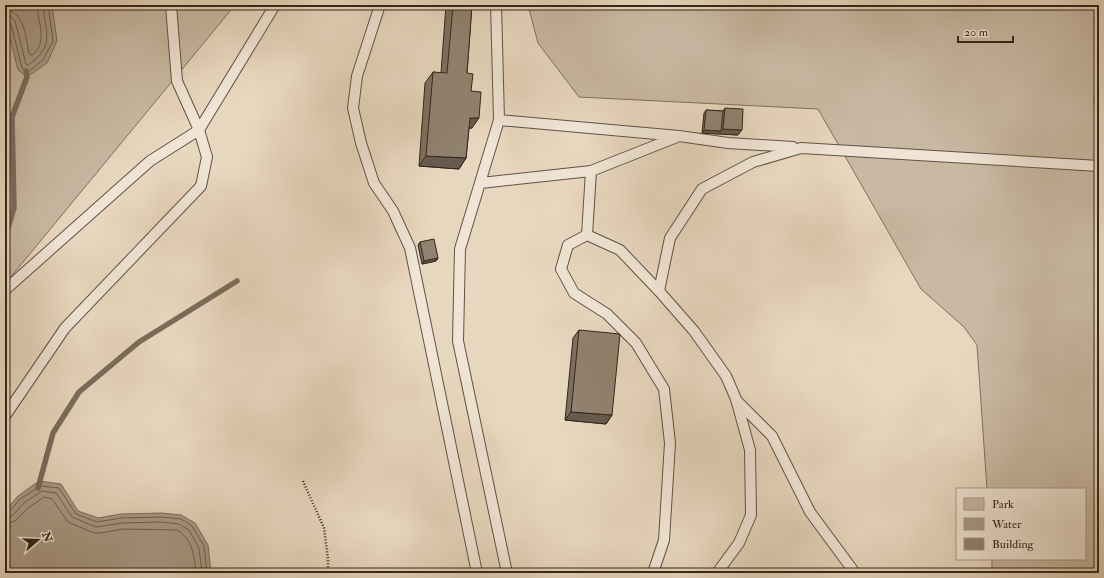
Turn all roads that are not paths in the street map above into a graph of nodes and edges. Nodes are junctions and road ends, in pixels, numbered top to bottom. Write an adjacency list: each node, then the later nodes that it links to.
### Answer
1 (171, 5): 6 (lane)
2 (275, 5): 6 (lane)
3 (380, 5): 17 (lane)
4 (496, 5): 5 (lane)
5 (499, 120): 7 (lane); 11 (lane)
6 (199, 130): 13 (lane); 16 (lane)
7 (679, 136): 8 (lane); 10 (lane)
8 (800, 148): 9 (lane); 14 (lane)
9 (1099, 166)
10 (591, 171): 11 (lane); 12 (lane)
11 (481, 183): 18 (lane)
12 (587, 235): 14 (lane); 19 (lane)
13 (5, 290)
14 (659, 291): 15 (lane)
15 (736, 399): 20 (lane); 21 (lane)
16 (5, 416)
17 (477, 573)
18 (507, 573)
19 (653, 573)
20 (717, 573)
21 (855, 573)

